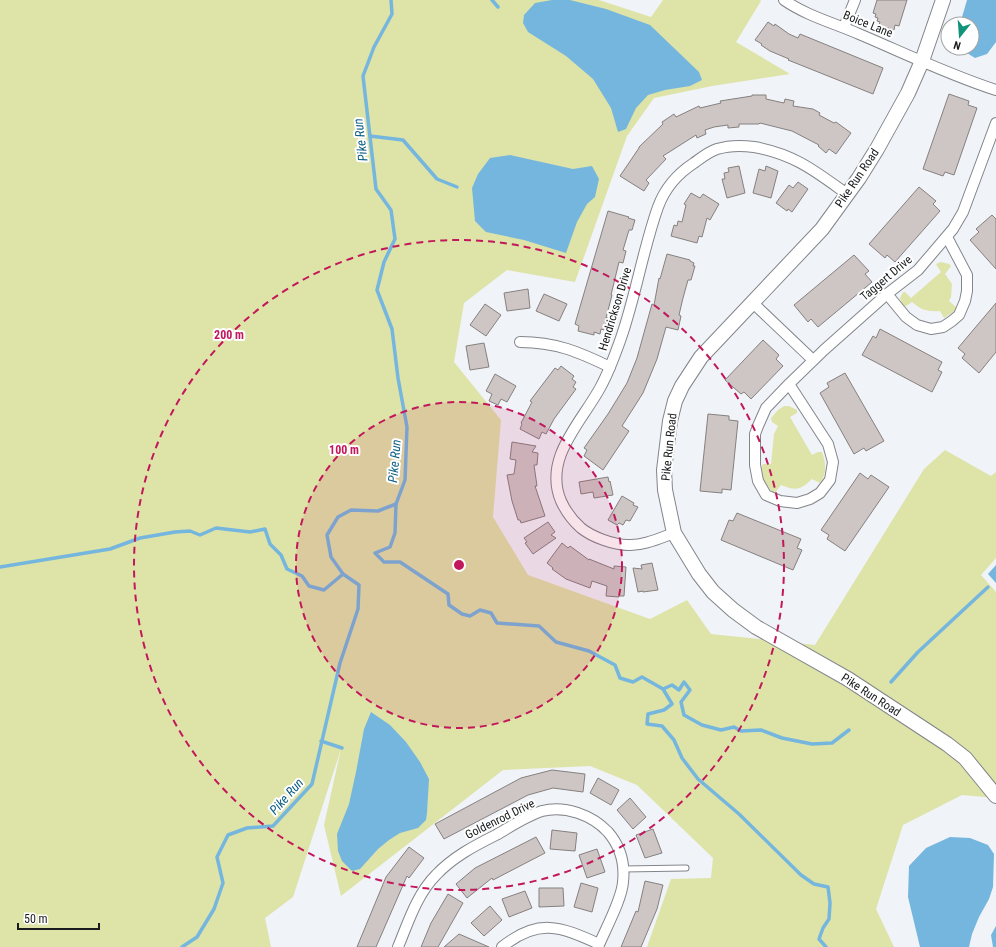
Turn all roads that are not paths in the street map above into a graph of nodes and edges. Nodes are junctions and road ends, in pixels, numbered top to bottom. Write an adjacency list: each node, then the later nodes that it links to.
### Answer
1 (784, 0): 4 (street, Boice Lane)
2 (855, 0): 4 (street)
3 (943, 0): 5 (street, Pike Run Road)
4 (844, 27): 5 (street, Boice Lane)
5 (922, 61): 6 (street, Boice Lane); 8 (street, Pike Run Road)
6 (996, 90)
7 (995, 128): 9 (street, Taggert Drive)
8 (847, 194): 11 (street, Pike Run Road); 14 (street, Hendrickson Drive)
9 (947, 237): 10 (street, Taggert Drive); 10 (street)
10 (887, 294): 13 (street, Taggert Drive)
11 (753, 303): 13 (street); 16 (street, Pike Run Road)
12 (520, 342): 14 (street)
13 (813, 360): 15 (street, Taggert Drive)
14 (610, 367): 16 (street, Hendrickson Drive)
15 (789, 384): 15 (street, Taggert Drive)
16 (674, 533): 17 (street, Pike Run Road)
17 (996, 796)
18 (686, 868): 19 (lane)
19 (624, 869): 20 (street, Goldenrod Drive); 21 (street, Goldenrod Drive)
20 (599, 945): 22 (street)
21 (398, 947)
22 (502, 947)

